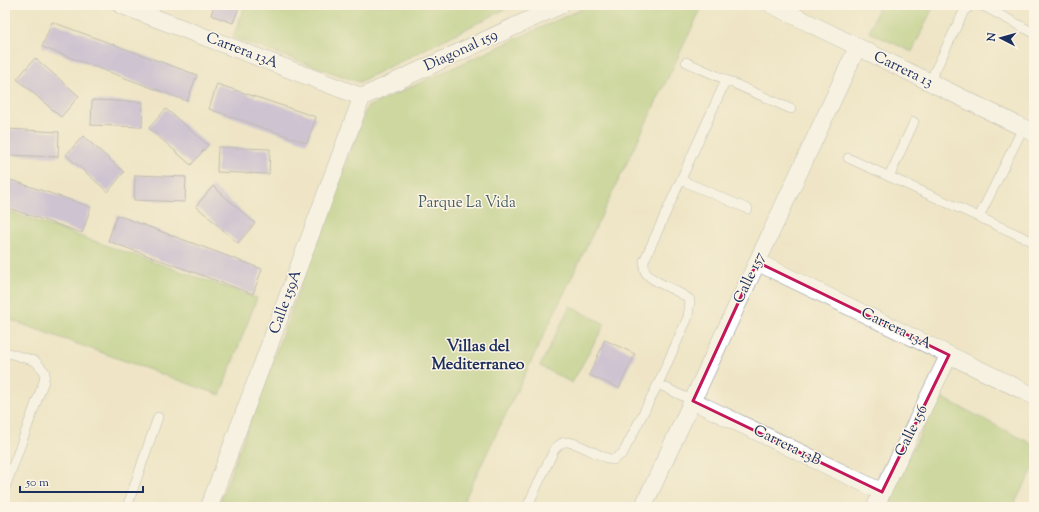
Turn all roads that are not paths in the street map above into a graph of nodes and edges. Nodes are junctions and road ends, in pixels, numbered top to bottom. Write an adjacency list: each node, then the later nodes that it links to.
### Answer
1 (561, 5): 11 (street, Diagonal 159)
2 (772, 5): 7 (street, Carrera 13)
3 (972, 5): 10 (lane)
4 (976, 5): 6 (lane)
5 (129, 6): 11 (street, Carrera 13A)
6 (1034, 33)
7 (857, 48): 10 (street, Carrera 13); 21 (street, Calle 157)
8 (686, 62): 9 (lane)
9 (726, 80): 12 (lane); 17 (lane)
10 (929, 83): 14 (street, Carrera 13)
11 (362, 97): 32 (street, Calle 159A)
12 (791, 109)
13 (914, 122): 16 (lane)
14 (1029, 131): 19 (lane)
15 (848, 158): 16 (lane)
16 (889, 176): 19 (lane)
17 (681, 180): 18 (lane); 24 (lane)
18 (748, 209)
19 (979, 217): 20 (lane)
20 (1034, 242)
21 (757, 262): 23 (street, Carrera 13A); 26 (street, Calle 157)
22 (5, 352): 28 (lane)
23 (949, 355): 25 (street, Carrera 13A); 30 (street, Calle 156)
24 (658, 384): 26 (lane); 33 (lane)
25 (1034, 396)
26 (693, 401): 30 (street, Carrera 13B); 34 (street, Calle 157)
27 (158, 416): 31 (lane)
28 (8, 471): 29 (lane)
29 (5, 488)
30 (878, 500)
31 (127, 507)
32 (209, 507)
33 (527, 507)
34 (643, 507)

